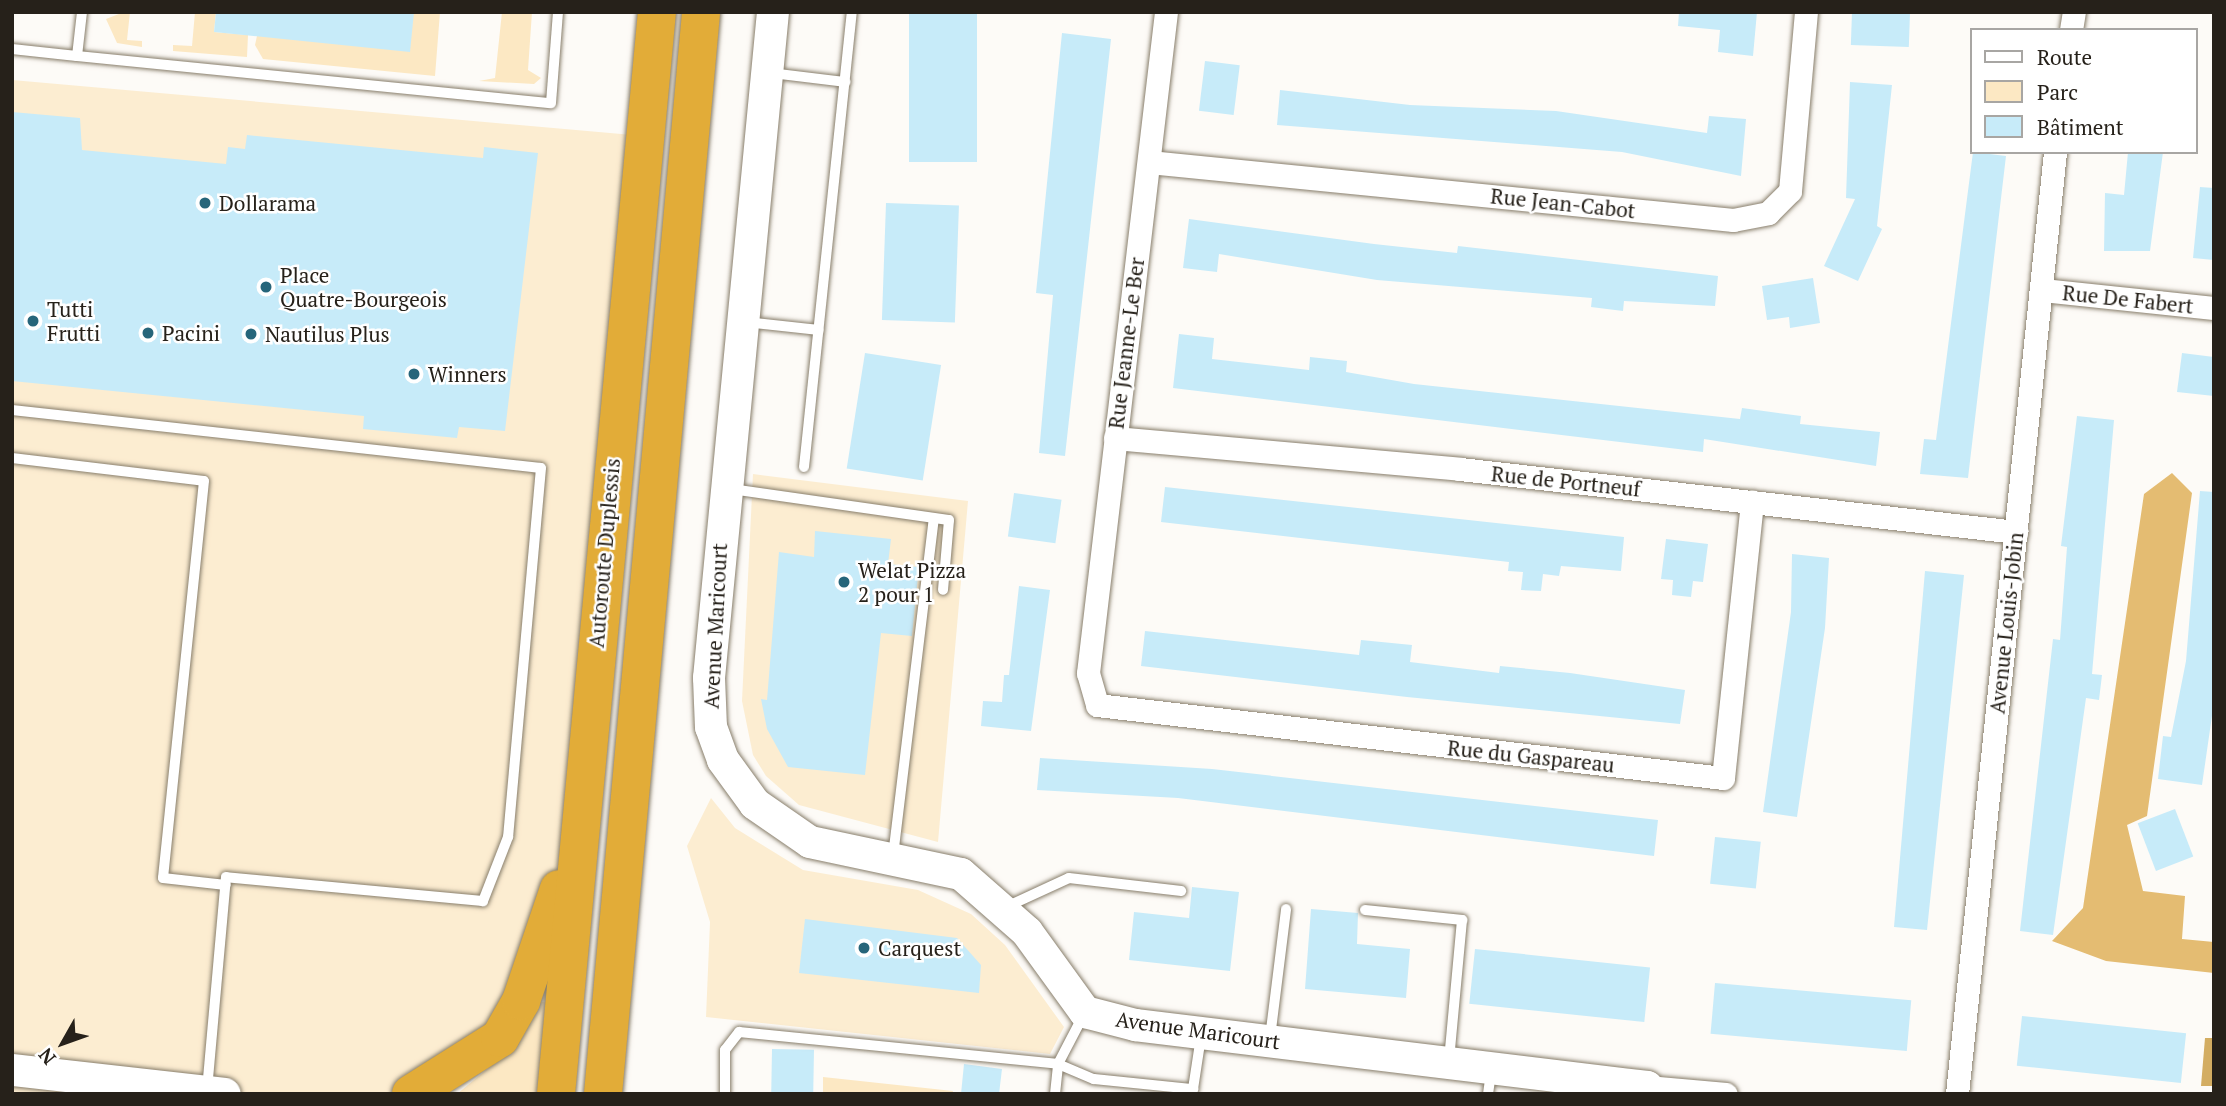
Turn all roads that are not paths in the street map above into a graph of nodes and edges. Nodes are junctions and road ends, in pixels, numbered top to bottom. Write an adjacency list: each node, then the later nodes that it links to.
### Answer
1 (82, 12): 10 (lane)
2 (558, 12): 10 (lane)
3 (657, 12): 29 (highway, Autoroute Duplessis)
4 (773, 12): 11 (street, Avenue Maricourt)
5 (852, 12): 12 (lane)
6 (1166, 12): 14 (street, Rue Jeanne-Le Ber)
7 (1805, 12): 14 (street, Rue Jean-Cabot)
8 (703, 21): 47 (highway)
9 (12, 49): 10 (lane)
10 (77, 56)
11 (768, 72): 12 (lane); 17 (street, Avenue Maricourt)
12 (845, 82): 18 (lane)
13 (2055, 154): 15 (street, Avenue Louis-Jobin)
14 (1149, 162): 20 (street, Rue Jeanne-Le Ber)
15 (2042, 290): 16 (street, Rue De Fabert); 26 (street, Avenue Louis-Jobin)
16 (2214, 308)
17 (743, 322): 18 (lane); 23 (street, Avenue Maricourt)
18 (819, 330): 22 (lane)
19 (12, 411): 31 (lane)
20 (1115, 438): 24 (street, Rue de Portneuf); 28 (street, Rue Jeanne-Le Ber)
21 (12, 458): 31 (lane)
22 (804, 467)
23 (724, 488): 25 (lane); 30 (street, Avenue Maricourt)
24 (1752, 502): 26 (street, Rue de Portneuf); 28 (street, Rue du Gaspareau)
25 (934, 518): 27 (lane); 30 (lane)
26 (2016, 532): 51 (street, Avenue Louis-Jobin)
27 (943, 590)
28 (1088, 673)
29 (578, 827): 45 (highway); 46 (highway, Autoroute Duplessis)
30 (892, 859): 33 (street, Avenue Maricourt)
31 (226, 885): 44 (lane)
32 (1181, 891): 33 (lane)
33 (1004, 909): 36 (street, Avenue Maricourt)
34 (1286, 909): 38 (lane)
35 (1365, 909): 39 (lane)
36 (1085, 1012): 37 (street, Avenue Maricourt); 40 (lane)
37 (1202, 1033): 38 (street, Avenue Maricourt); 40 (lane)
38 (1270, 1041): 39 (street, Avenue Maricourt)
39 (1449, 1062): 42 (street, Avenue Maricourt)
40 (1058, 1064): 48 (lane); 49 (lane)
41 (12, 1070): 44 (street)
42 (1490, 1080): 43 (street, Avenue Maricourt)
43 (1647, 1090): 50 (street, Avenue Maricourt)
44 (216, 1093)
45 (411, 1094)
46 (556, 1094)
47 (603, 1094)
48 (725, 1094)
49 (1055, 1094)
50 (1726, 1094)
51 (1957, 1094)

